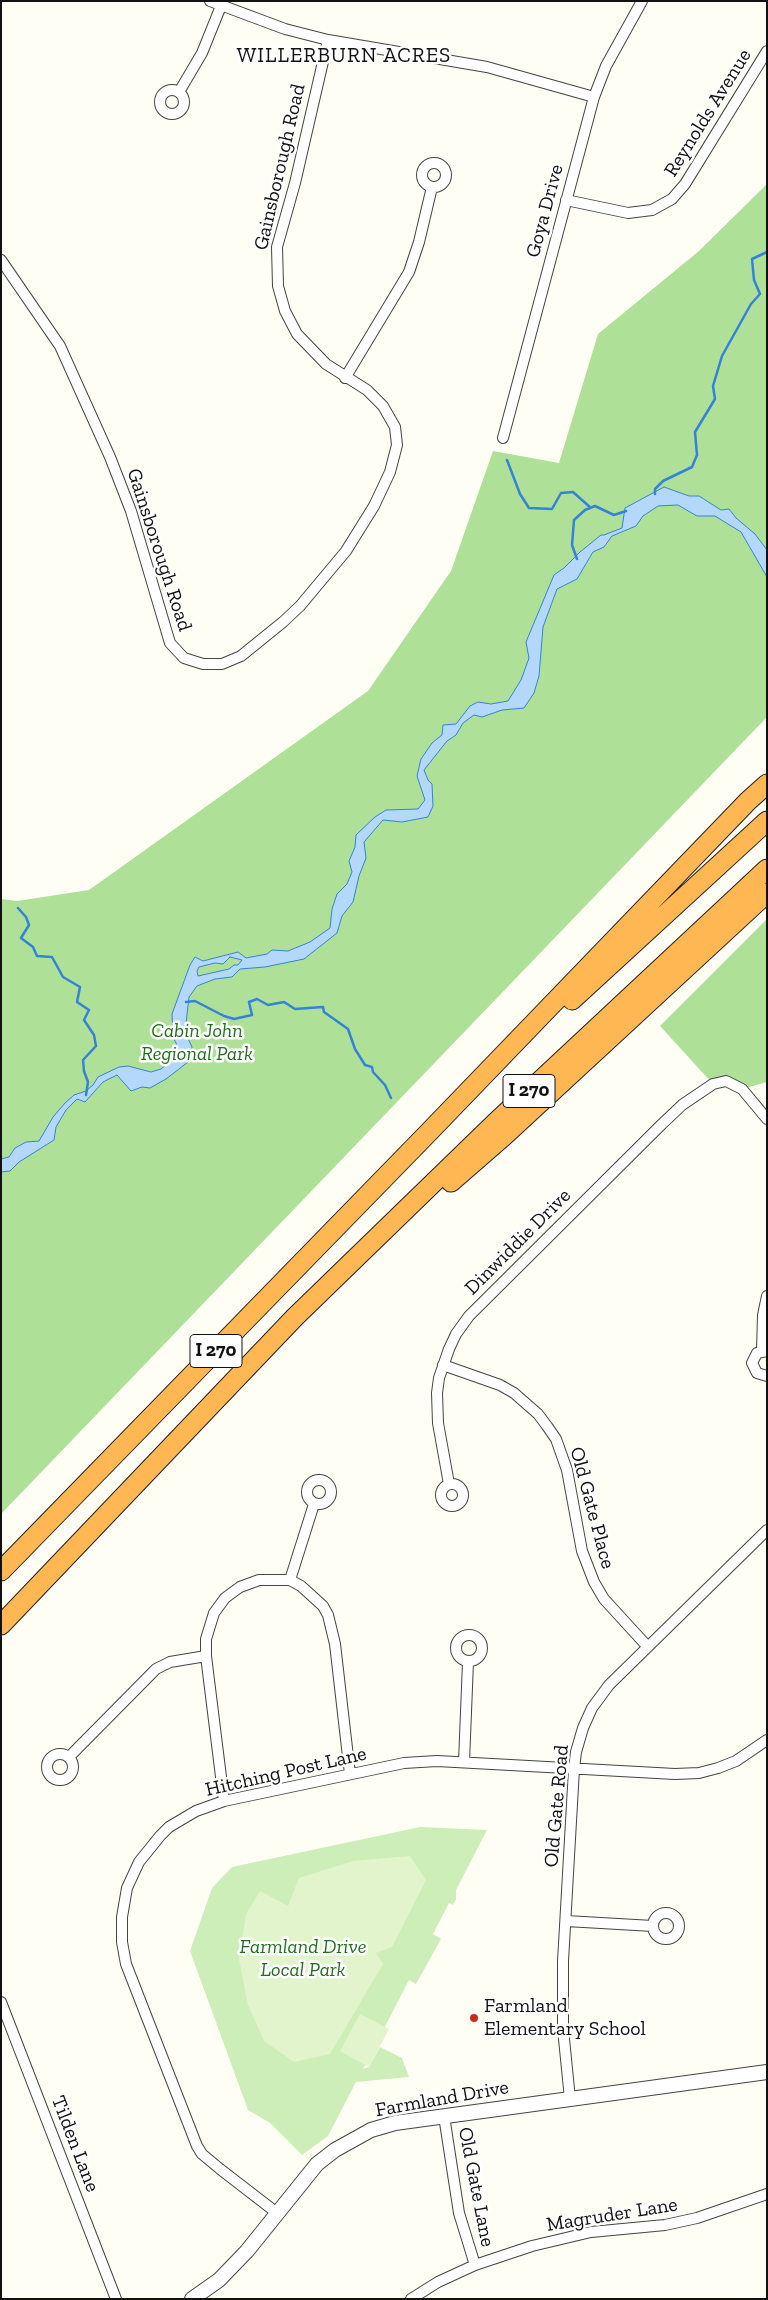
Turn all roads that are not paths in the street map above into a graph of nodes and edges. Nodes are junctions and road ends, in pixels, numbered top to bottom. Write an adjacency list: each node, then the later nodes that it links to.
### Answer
1 (210, 1): 3 (street)
2 (642, 1): 7 (street, Goya Drive)
3 (222, 3): 4 (street); 6 (street)
4 (328, 40): 7 (street); 11 (street, Gainsborough Road)
5 (767, 51): 9 (street, Reynolds Avenue)
6 (179, 92)
7 (594, 97): 9 (street, Goya Drive)
8 (432, 187): 11 (street)
9 (566, 200): 12 (street, Goya Drive)
10 (1, 260): 11 (street, Gainsborough Road)
11 (345, 378)
12 (503, 438)
13 (767, 784): 18 (highway, I 270)
14 (767, 821): 18 (highway, I 270)
15 (767, 869): 20 (highway, I 270)
16 (767, 893): 20 (highway, I 270)
17 (767, 1119): 22 (street, Dinwiddie Drive)
18 (430, 1131): 27 (highway, I 270)
19 (767, 1296): 21 (street)
20 (295, 1317): 29 (highway, I 270)
21 (765, 1351): 23 (street)
22 (443, 1365): 24 (street, Dinwiddie Drive); 30 (street, Old Gate Place)
23 (767, 1376)
24 (450, 1484)
25 (314, 1504): 28 (street)
26 (767, 1530): 30 (street, Old Gate Road)
27 (1, 1571)
28 (290, 1580): 31 (street); 37 (street)
29 (1, 1625)
30 (647, 1646): 36 (street, Old Gate Road)
31 (206, 1656): 34 (street); 38 (street)
32 (468, 1662): 35 (street)
33 (767, 1740): 36 (street, Hitching Post Lane)
34 (69, 1757)
35 (464, 1762): 36 (street, Hitching Post Lane); 37 (street, Hitching Post Lane)
36 (574, 1769): 39 (street, Old Gate Road)
37 (350, 1774): 38 (street, Hitching Post Lane)
38 (224, 1801): 46 (street, Hitching Post Lane)
39 (566, 1920): 40 (street); 43 (street, Old Gate Road)
40 (653, 1926)
41 (1, 2002): 48 (street, Tilden Lane)
42 (767, 2072): 43 (street, Farmland Drive)
43 (570, 2099): 44 (street, Farmland Drive)
44 (444, 2116): 46 (street, Farmland Drive); 47 (street, Old Gate Lane)
45 (767, 2194): 47 (street, Magruder Lane)
46 (277, 2213): 49 (street, Farmland Drive)
47 (475, 2265): 50 (street, Magruder Lane)
48 (116, 2299)
49 (192, 2299)
50 (411, 2299)

